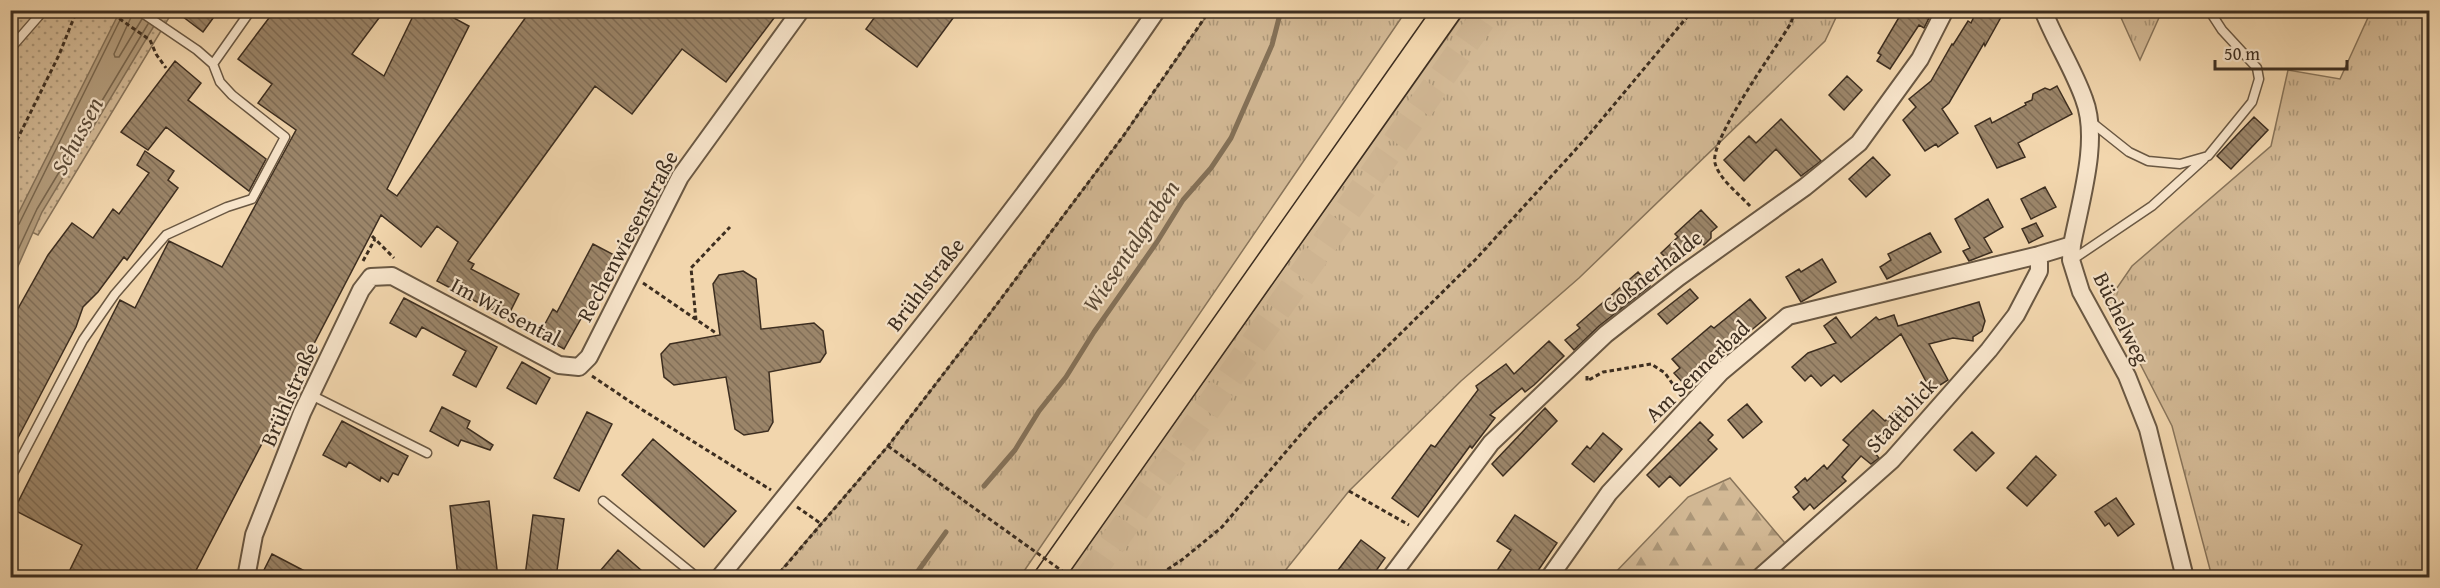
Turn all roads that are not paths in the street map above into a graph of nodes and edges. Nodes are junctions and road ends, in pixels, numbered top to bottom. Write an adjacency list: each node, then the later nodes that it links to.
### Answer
1 (44, 10): 10 (lane)
2 (138, 10): 11 (lane)
3 (251, 10): 11 (lane)
4 (801, 10): 17 (street, Rechenwiesenstraße)
5 (1157, 10): 24 (street, Brühlstraße)
6 (1448, 10): 25 (highway)
7 (1945, 10): 26 (street, Goßnerhalde)
8 (2043, 10): 12 (street, Büchelweg)
9 (2210, 10): 13 (lane)
10 (10, 49)
11 (213, 64): 20 (lane)
12 (2090, 121): 13 (lane); 14 (street, Büchelweg)
13 (2208, 156): 14 (lane)
14 (2072, 252): 15 (street, Am Sennerbad); 29 (street, Büchelweg)
15 (2039, 255): 27 (street, Am Sennerbad); 28 (street, Stadtblick)
16 (414, 287): 17 (street, Im Wiesental); 18 (street, Brühlstraße)
17 (579, 367)
18 (311, 395): 19 (lane); 22 (street, Brühlstraße)
19 (427, 453)
20 (10, 478)
21 (603, 501): 23 (lane)
22 (246, 578)
23 (698, 578)
24 (718, 578)
25 (1048, 578)
26 (1390, 578)
27 (1549, 578)
28 (1759, 578)
29 (2185, 578)

